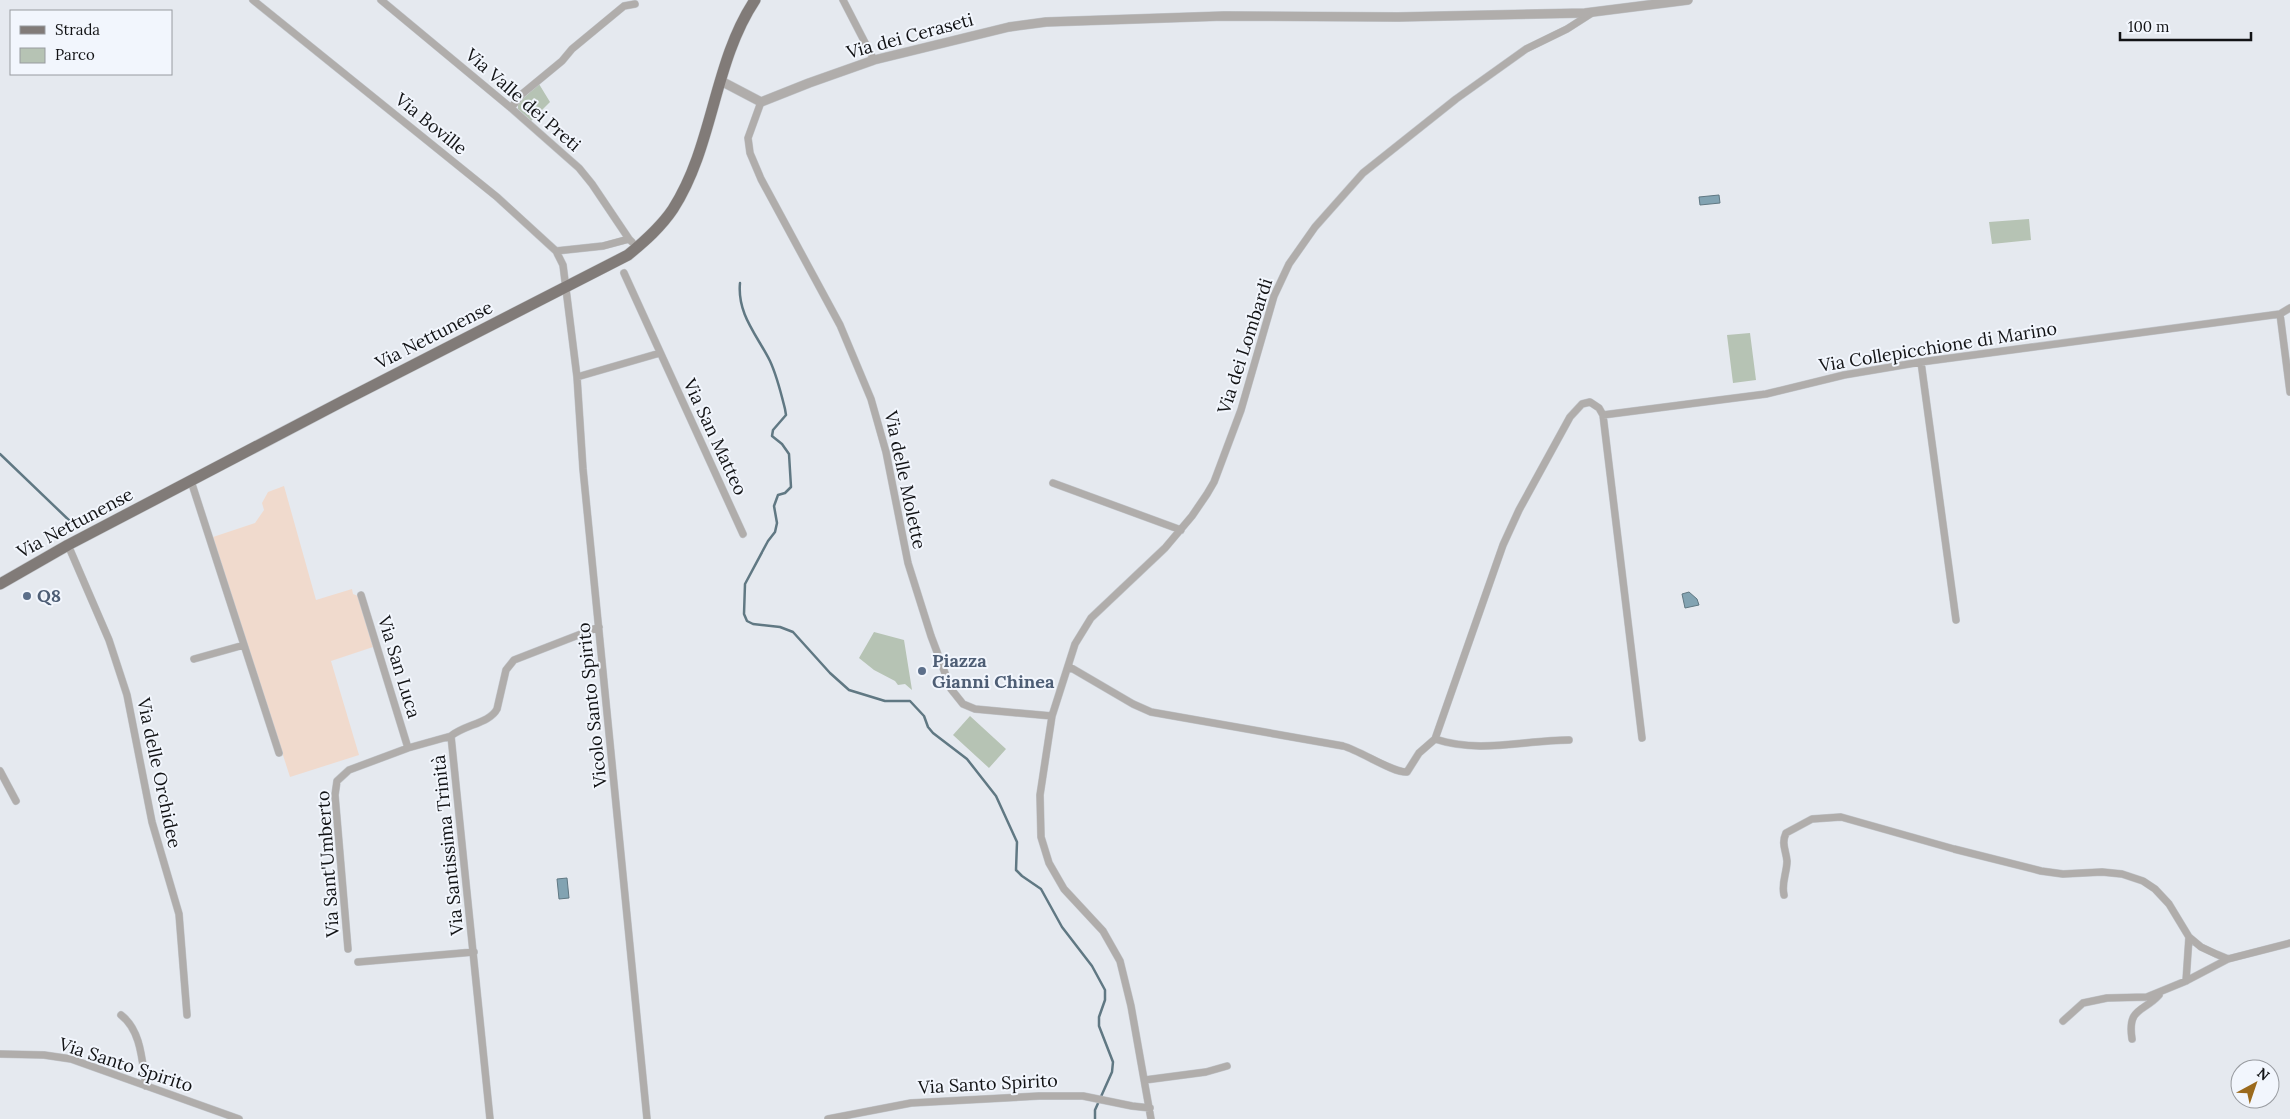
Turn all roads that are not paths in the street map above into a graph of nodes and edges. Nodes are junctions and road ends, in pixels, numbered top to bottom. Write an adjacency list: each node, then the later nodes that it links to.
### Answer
1 (253, 0): 15 (street, Via Boville)
2 (381, 0): 12 (street, Via Valle dei Preti)
3 (755, 0): 10 (main road, Via Nettunense)
4 (843, 0): 9 (street)
5 (1688, 0): 6 (street, Via dei Ceraseti)
6 (1677, 1): 8 (street, Via dei Ceraseti)
7 (635, 4): 12 (street)
8 (1592, 13): 9 (street, Via dei Ceraseti); 27 (street, Via dei Lombardi)
9 (874, 60): 11 (street, Via dei Ceraseti)
10 (721, 81): 11 (street); 14 (main road, Via Nettunense)
11 (761, 102): 37 (street, Via delle Molette)
12 (512, 108): 13 (street, Via Valle dei Preti)
13 (629, 238): 14 (street, Via Valle dei Preti); 15 (street)
14 (638, 247): 17 (main road, Via Nettunense)
15 (556, 251): 17 (street, Via Boville)
16 (624, 274): 20 (street, Via San Matteo)
17 (566, 288): 22 (street, Vicolo Santo Spirito); 25 (main road, Via Nettunense)
18 (2290, 308): 19 (street)
19 (2280, 314): 21 (street, Via Collepicchione di Marino); 23 (street)
20 (660, 352): 22 (street); 28 (street, Via San Matteo)
21 (1921, 362): 24 (street, Via Collepicchione di Marino); 32 (street)
22 (577, 377): 33 (street, Vicolo Santo Spirito)
23 (2290, 392)
24 (1603, 415): 39 (street); 40 (street)
25 (192, 480): 29 (main road, Via Nettunense); 34 (street)
26 (1053, 483): 27 (street)
27 (1181, 530): 36 (street, Via dei Lombardi)
28 (743, 534)
29 (68, 545): 30 (main road, Via Nettunense); 56 (street, Via delle Orchidee)
30 (0, 584)
31 (361, 594): 42 (street, Via San Luca)
32 (1956, 620)
33 (599, 627): 38 (street, Via Santissima Trinità); 66 (street, Vicolo Santo Spirito)
34 (244, 644): 35 (street); 43 (street)
35 (194, 659)
36 (1068, 666): 37 (street, Via dei Lombardi); 39 (street)
37 (1052, 716): 61 (street, Via dei Lombardi)
38 (451, 736): 42 (street, Via Sant'Umberto); 50 (street, Via Santissima Trinità)
39 (1435, 738): 41 (street)
40 (1642, 738)
41 (1570, 740)
42 (408, 748): 49 (street, Via Sant'Umberto)
43 (279, 753)
44 (0, 771): 45 (street)
45 (16, 801)
46 (1784, 895): 47 (street)
47 (2189, 937): 51 (street); 53 (street)
48 (2290, 942): 51 (street)
49 (348, 949)
50 (474, 952): 52 (street); 65 (street, Via Santissima Trinità)
51 (2228, 959): 53 (street)
52 (358, 962)
53 (2186, 981): 54 (street)
54 (2163, 991): 57 (street); 58 (street)
55 (122, 1015): 62 (street)
56 (187, 1015)
57 (2063, 1021)
58 (2132, 1039)
59 (0, 1054): 62 (street, Via Santo Spirito)
60 (1228, 1066): 61 (street)
61 (1145, 1080): 63 (street, Via dei Lombardi)
62 (146, 1086): 64 (street, Via Santo Spirito)
63 (1150, 1108): 67 (street, Via Santo Spirito); 68 (street, Via dei Lombardi)
64 (239, 1119)
65 (490, 1119)
66 (647, 1119)
67 (828, 1119)
68 (1151, 1119)

